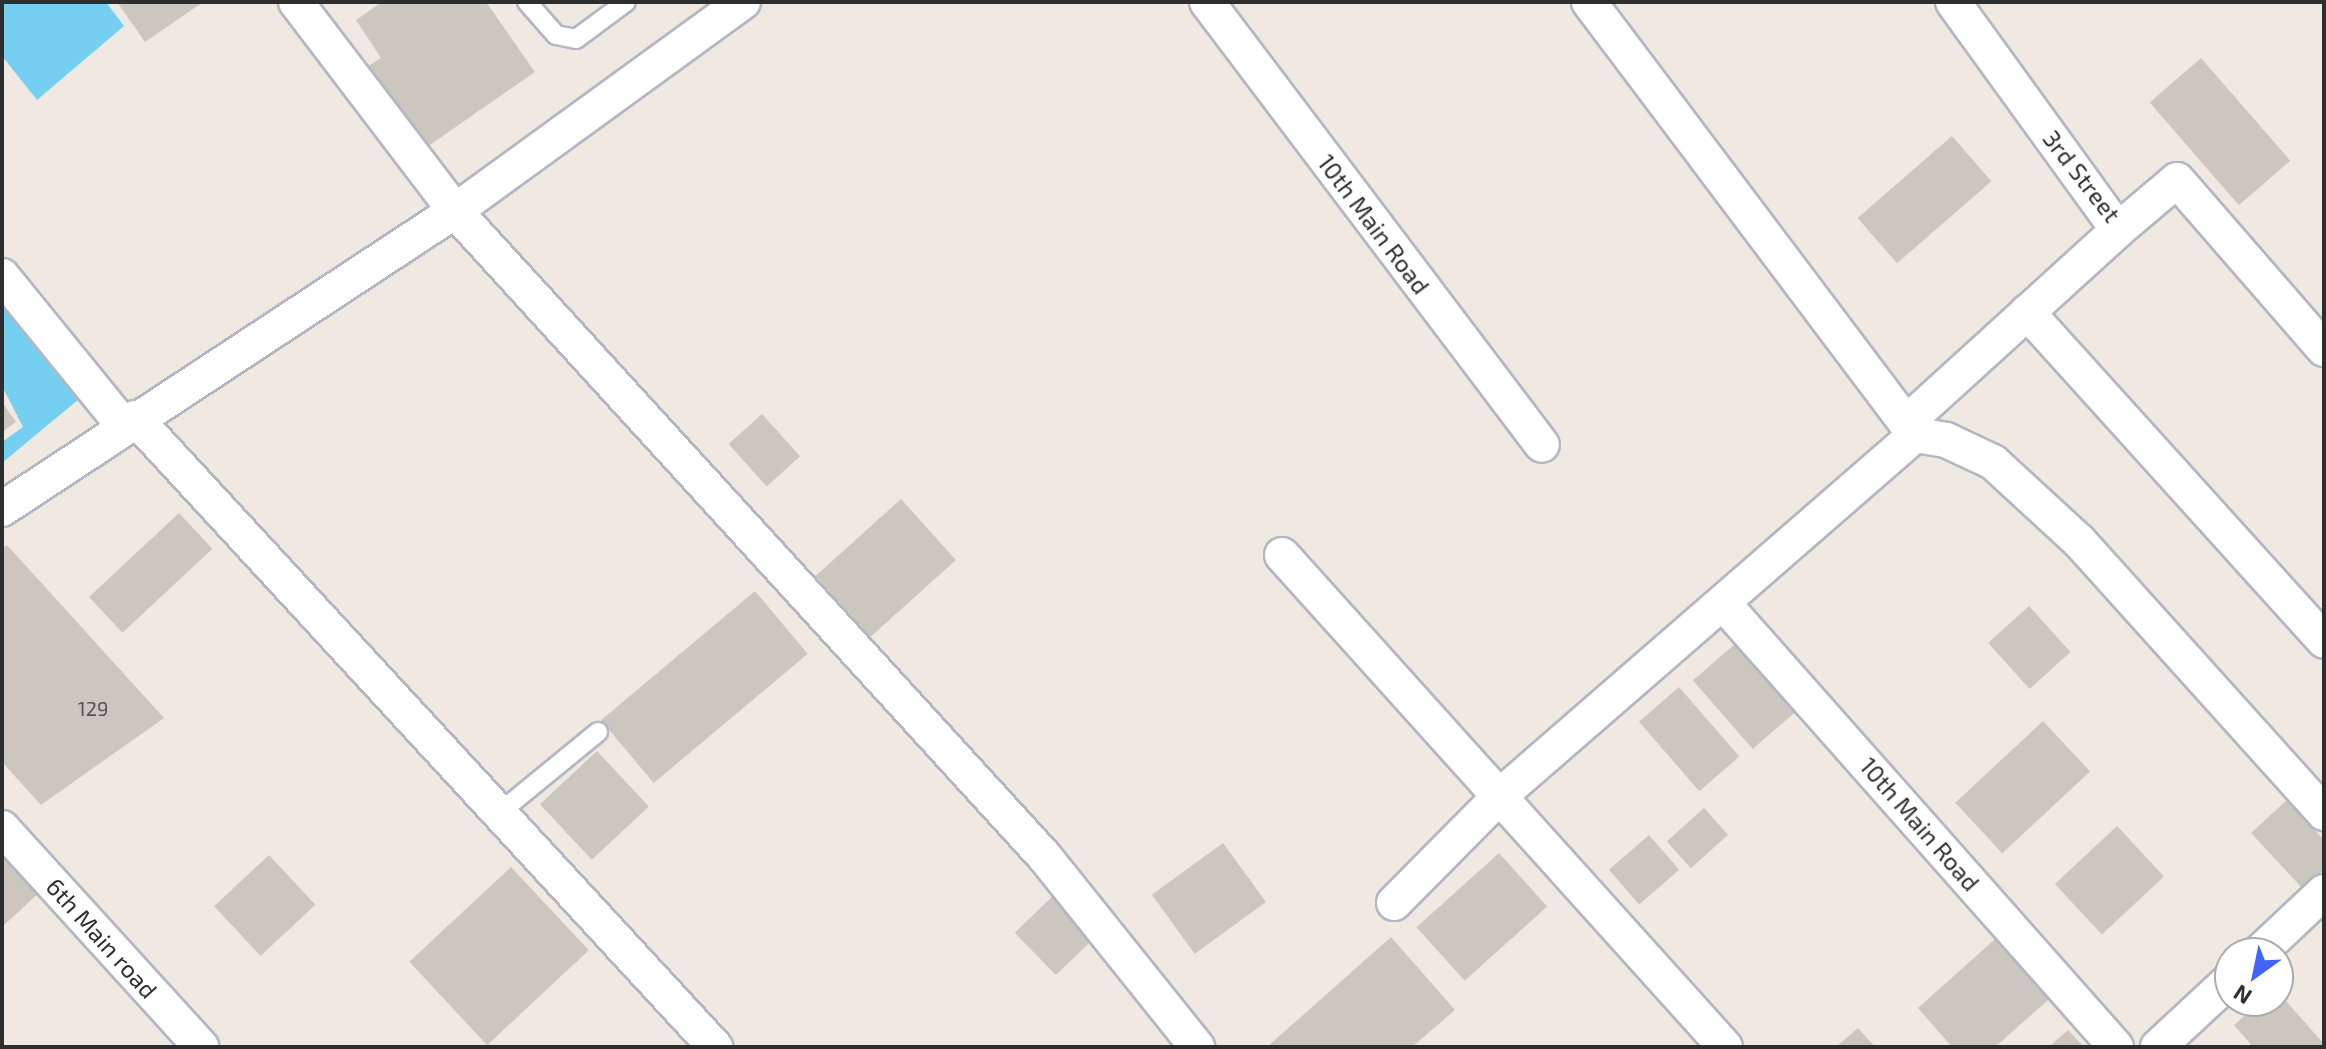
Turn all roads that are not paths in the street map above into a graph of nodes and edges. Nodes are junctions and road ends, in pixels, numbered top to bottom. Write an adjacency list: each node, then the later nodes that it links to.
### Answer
1 (296, 2): 8 (street)
2 (527, 2): 3 (lane)
3 (626, 2)
4 (743, 2): 8 (street)
5 (1207, 2): 15 (street, 10th Main Road)
6 (1589, 2): 14 (street)
7 (1953, 2): 9 (street, 3rd Street)
8 (455, 211): 13 (street); 31 (street)
9 (2118, 230): 11 (street); 12 (street, 3rd Street)
10 (2, 276): 13 (street)
11 (2027, 312): 14 (street); 19 (street)
12 (2324, 349)
13 (129, 421): 16 (street); 22 (street)
14 (1911, 429): 18 (street); 23 (street)
15 (1542, 445)
16 (2, 509)
17 (1282, 555): 21 (street)
18 (1723, 603): 21 (street); 33 (street, 10th Main Road)
19 (2324, 641)
20 (598, 732): 22 (lane)
21 (1501, 795): 26 (street); 32 (street)
22 (499, 813): 30 (street)
23 (2324, 813)
24 (2, 828): 29 (street, 6th Main road)
25 (2324, 892): 27 (street)
26 (1394, 903)
27 (2276, 937)
28 (2214, 995): 34 (street)
29 (201, 1047)
30 (715, 1047)
31 (1197, 1047)
32 (1725, 1047)
33 (2116, 1047)
34 (2158, 1047)

